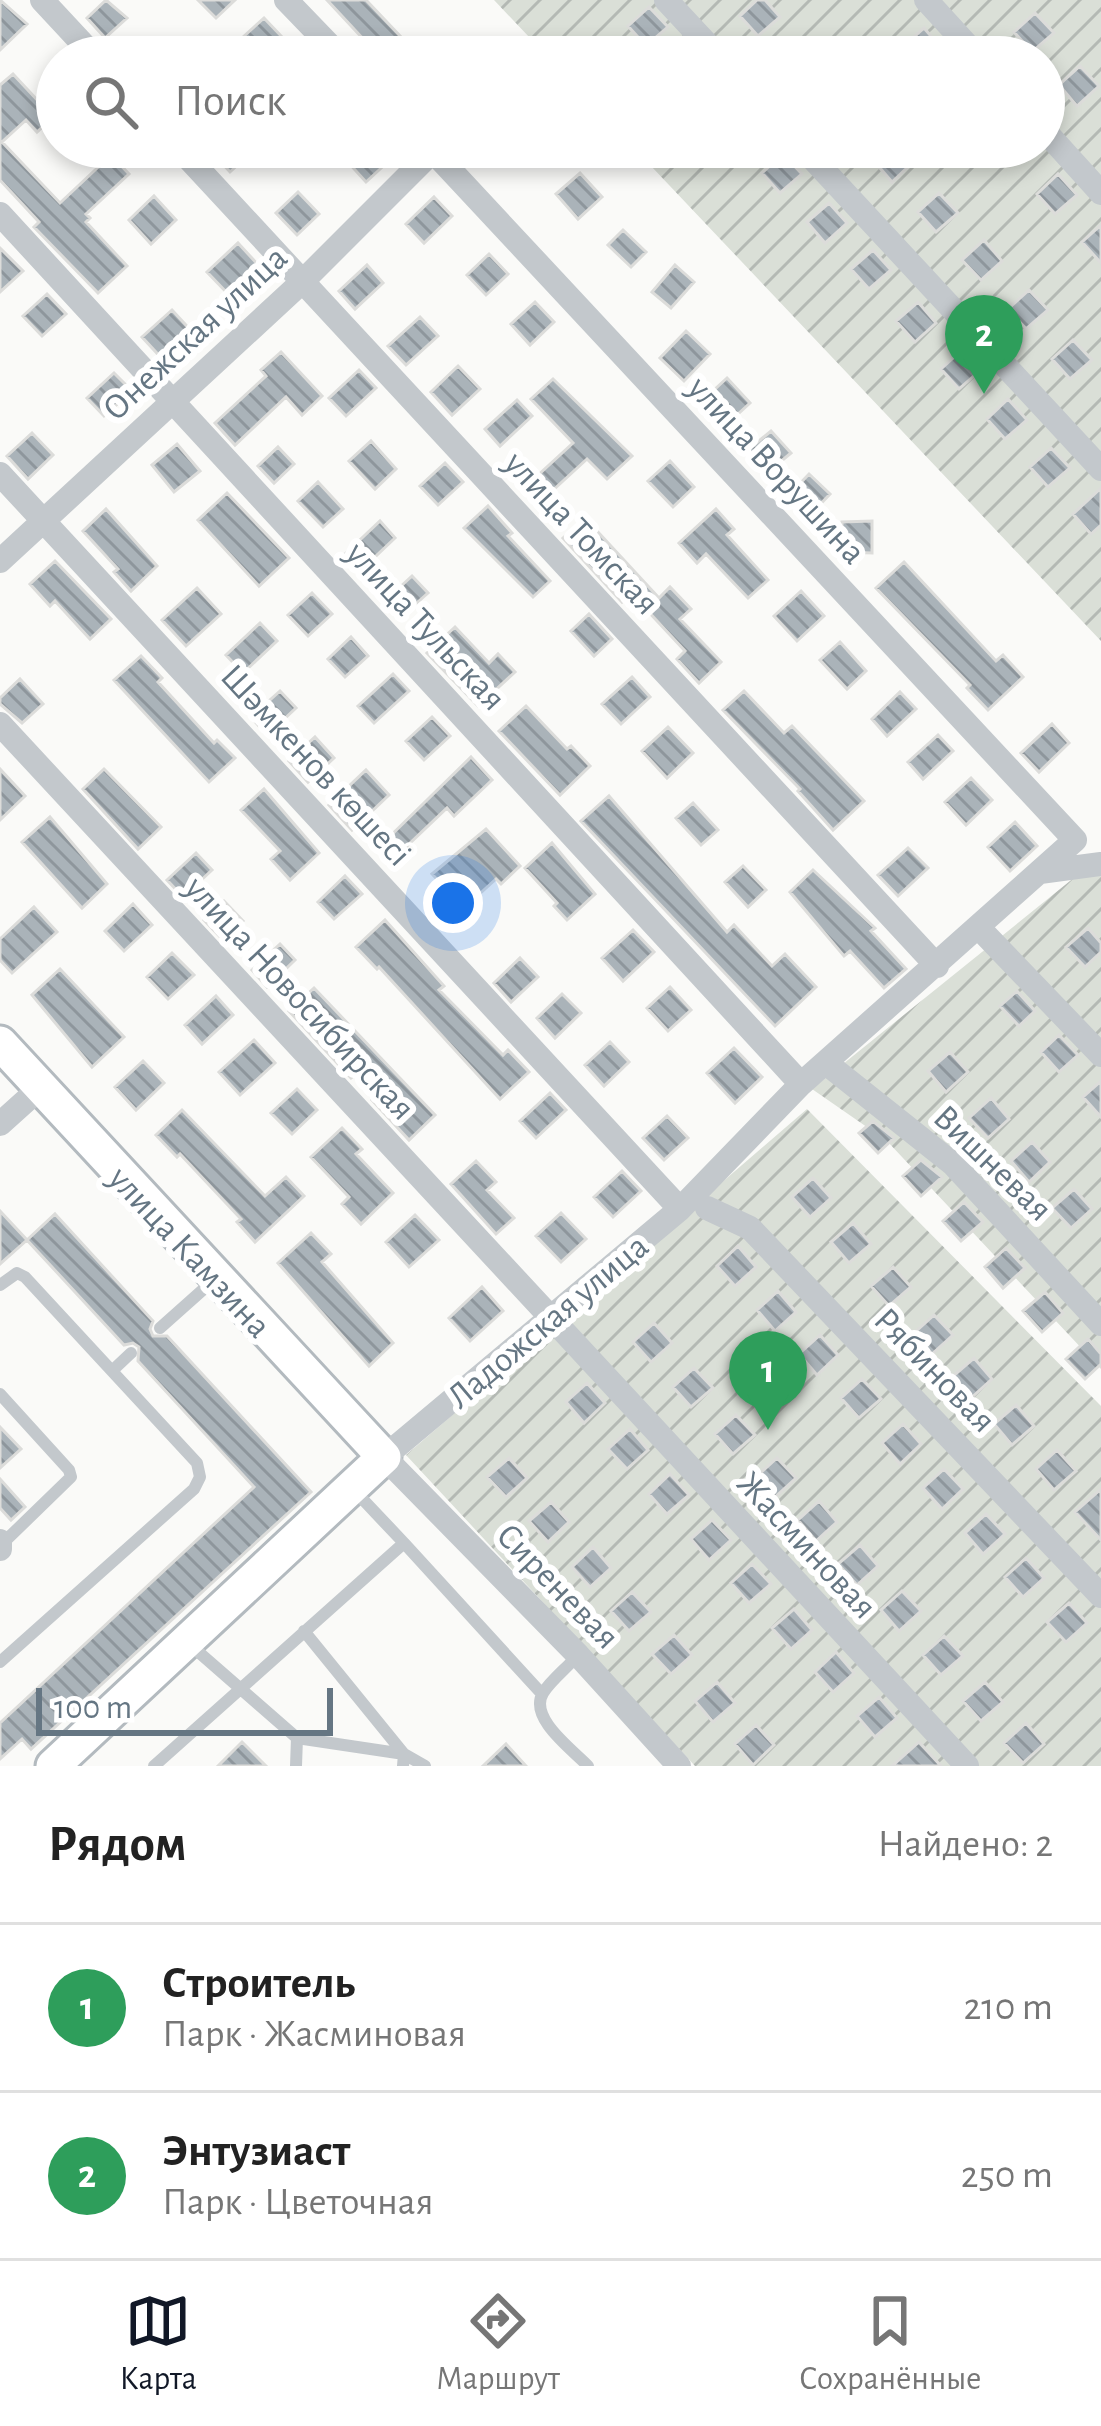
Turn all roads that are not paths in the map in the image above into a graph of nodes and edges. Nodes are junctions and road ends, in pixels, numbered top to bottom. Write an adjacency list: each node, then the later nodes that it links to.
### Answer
1 (42, 0): 5 (street)
2 (286, 0): 6 (street)
3 (666, 0): 7 (street)
4 (926, 0): 8 (street)
5 (75, 36)
6 (321, 36)
7 (699, 36)
8 (958, 36)
9 (1065, 153): 14 (street)
10 (197, 168): 16 (street, улица Томская)
11 (413, 168): 16 (street, Онежская улица)
12 (449, 168): 23 (street, улица Ворушина)
13 (822, 168): 18 (street)
14 (1101, 193)
15 (0, 214): 17 (street, улица Тульская)
16 (302, 282): 17 (street, Онежская улица); 27 (street, улица Томская)
17 (173, 402): 20 (street, Онежская улица); 31 (street, улица Тульская)
18 (1101, 469)
19 (0, 474): 20 (street, Шәмкенов көшесі)
20 (43, 521): 21 (street, Онежская улица); 35 (street, Шәмкенов көшесі)
21 (0, 561)
22 (0, 724): 38 (street, улица Новосибирская)
23 (1075, 840): 25 (street, Ладожская улица)
24 (1101, 864): 25 (street)
25 (1040, 872): 26 (street, Ладожская улица)
26 (980, 928): 27 (street, Ладожская улица); 29 (street)
27 (937, 966): 30 (street, Ладожская улица)
28 (0, 1043): 32 (main road, улица Камзина)
29 (1101, 1055)
30 (826, 1063): 31 (street, Ладожская улица); 39 (street, Вишневая)
31 (801, 1084): 35 (street, Ладожская улица)
32 (40, 1088): 33 (street); 36 (main road, улица Камзина)
33 (0, 1124)
34 (707, 1208): 48 (street, Рябиновая)
35 (680, 1209): 38 (street, Ладожская улица)
36 (215, 1279): 40 (lane); 44 (main road, улица Камзина)
37 (0, 1285): 42 (lane)
38 (548, 1319): 44 (street, Ладожская улица); 63 (street, Жасминовая)
39 (1101, 1324)
40 (160, 1328)
41 (131, 1354): 42 (lane)
42 (114, 1369): 52 (lane)
43 (0, 1394): 47 (lane)
44 (384, 1457): 45 (main road, Ладожская улица); 51 (street, Сиреневая)
45 (352, 1489): 46 (lane); 50 (main road, Ладожская улица)
46 (404, 1544): 49 (lane); 54 (lane)
47 (0, 1545)
48 (1101, 1596)
49 (304, 1630): 53 (lane); 56 (lane)
50 (186, 1641): 53 (lane); 57 (main road, Ладожская улица)
51 (578, 1655): 54 (lane); 62 (street, Сиреневая)
52 (0, 1662)
53 (238, 1689): 55 (lane); 58 (lane)
54 (542, 1694): 61 (lane)
55 (297, 1738): 56 (lane); 59 (lane)
56 (404, 1760): 60 (lane)
57 (52, 1766)
58 (154, 1766)
59 (296, 1766)
60 (425, 1766)
61 (588, 1766)
62 (680, 1766)
63 (967, 1766)

